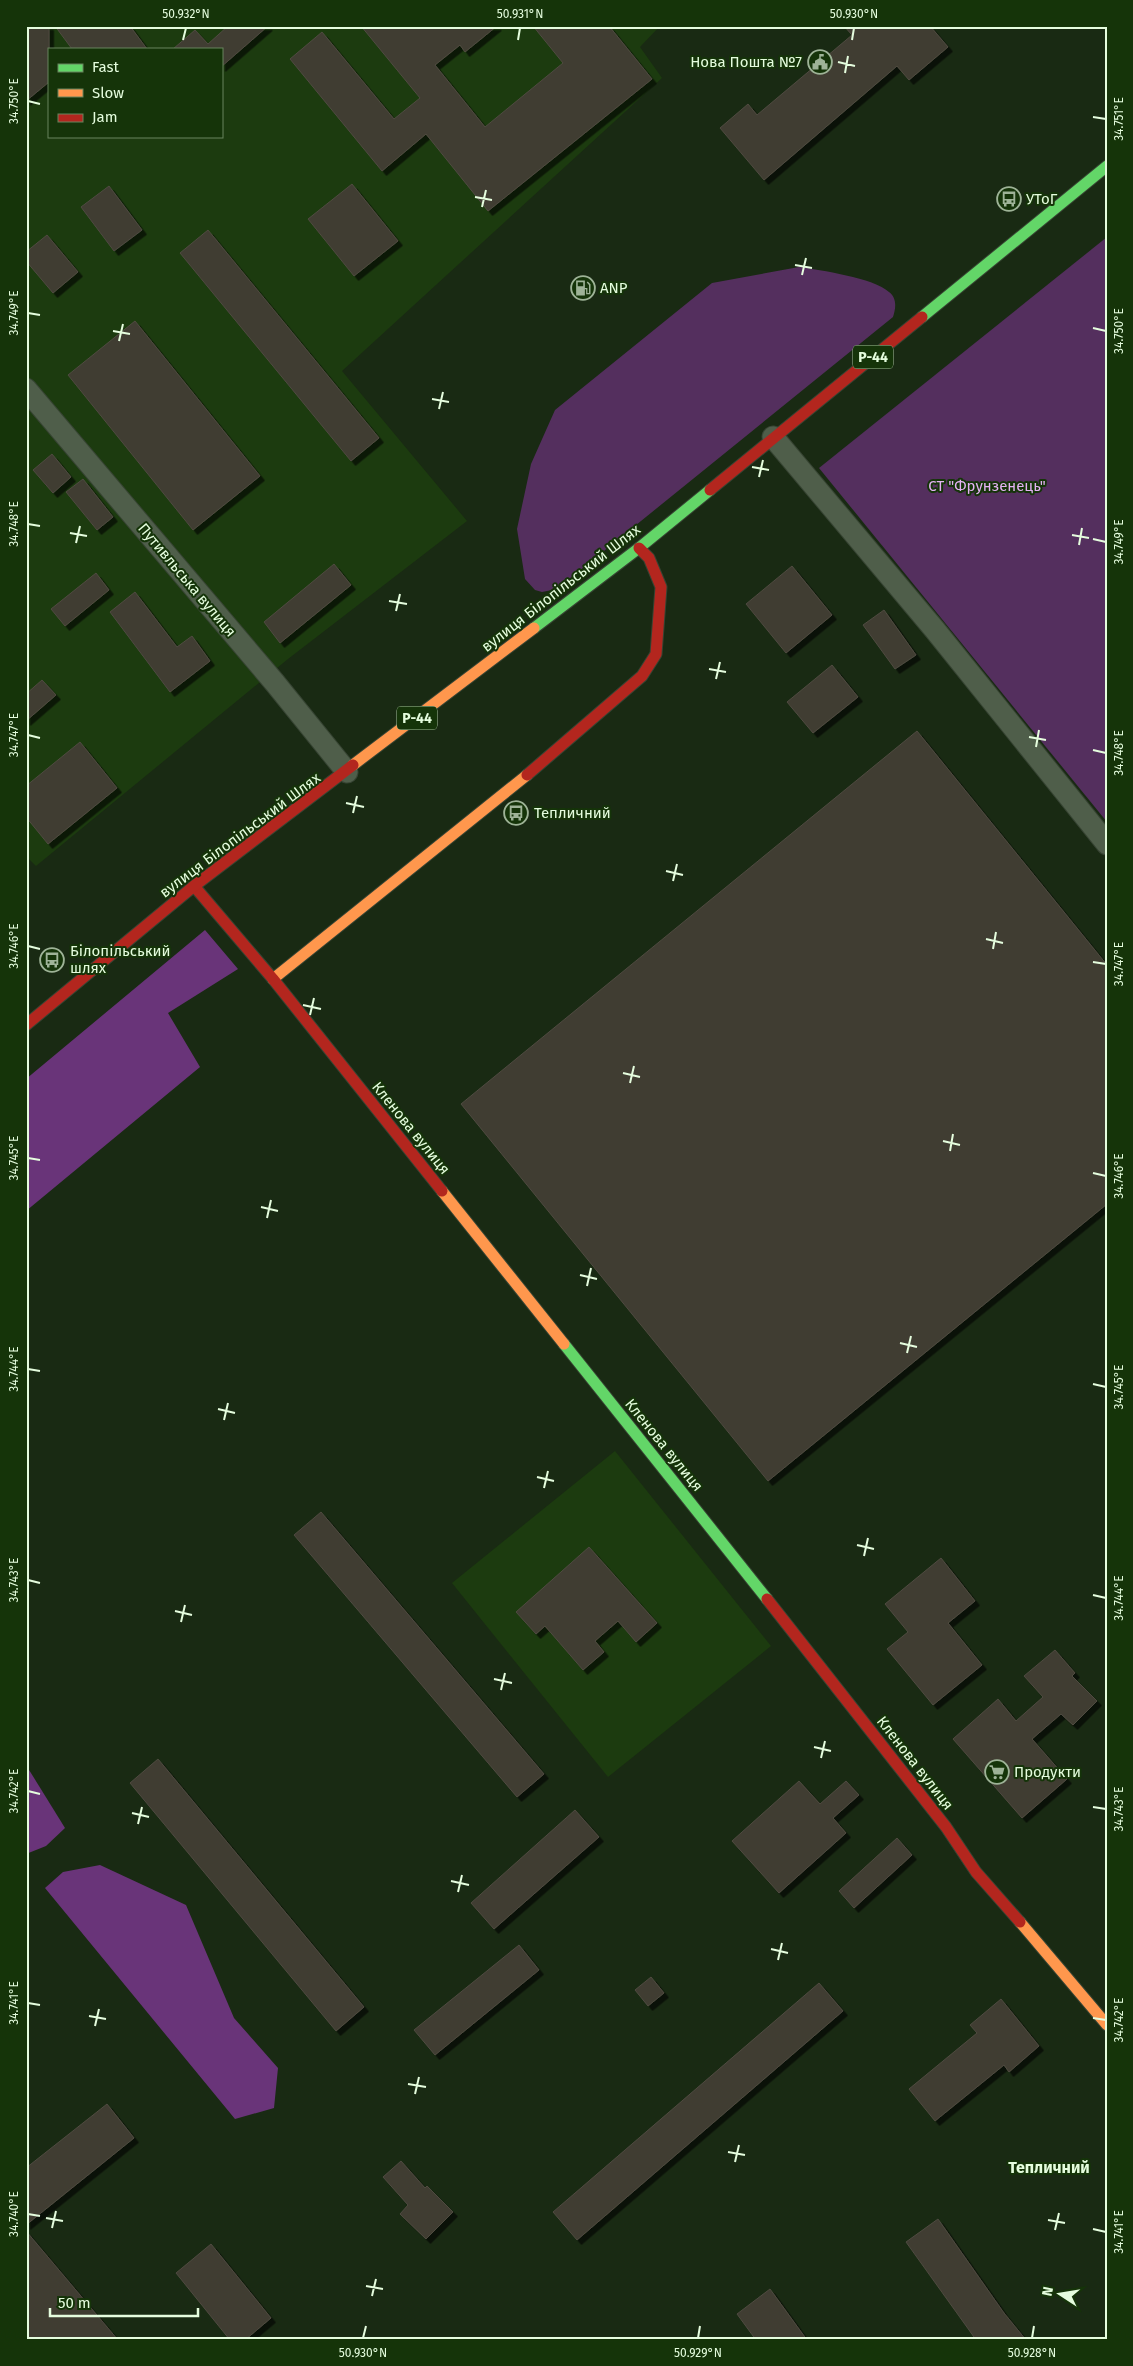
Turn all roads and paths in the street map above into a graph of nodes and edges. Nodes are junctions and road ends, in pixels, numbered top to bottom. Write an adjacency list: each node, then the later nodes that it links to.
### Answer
1 (1107, 166): 3 (street, вулиця Білопільський Шлях / Р-44)
2 (26, 389): 5 (street, Путивльська вулиця)
3 (773, 437): 4 (street, вулиця Білопільський Шлях / Р-44); 6 (street)
4 (639, 548): 5 (street, вулиця Білопільський Шлях / Р-44); 8 (street)
5 (347, 772): 7 (street, вулиця Білопільський Шлях / Р-44)
6 (1107, 844)
7 (194, 886): 8 (street, Кленова вулиця); 9 (street, вулиця Білопільський Шлях / Р-44)
8 (273, 979): 10 (street, Кленова вулиця)
9 (26, 1025)
10 (1107, 2025)

